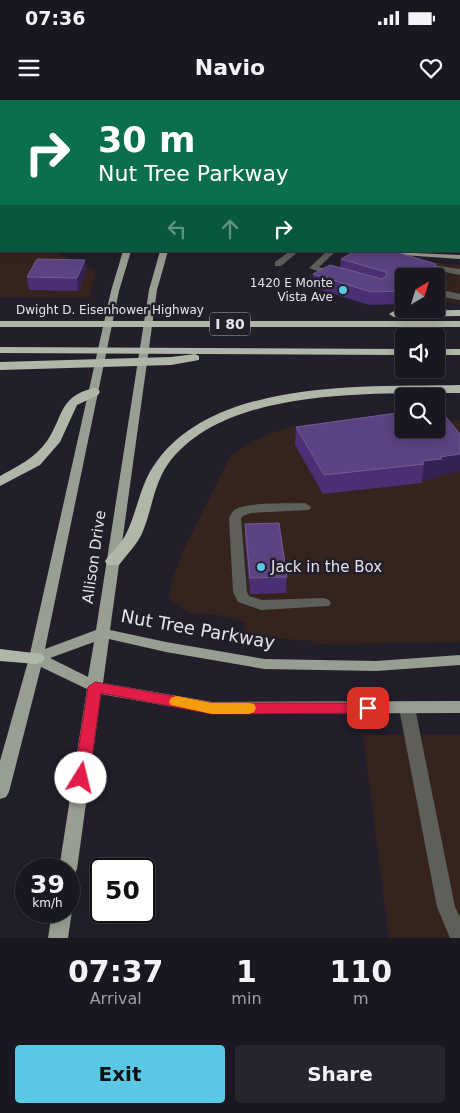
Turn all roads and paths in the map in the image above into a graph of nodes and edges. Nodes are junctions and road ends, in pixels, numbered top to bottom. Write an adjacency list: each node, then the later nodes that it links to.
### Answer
1 (125, 252): 26 (main road)
2 (164, 252): 29 (main road, Allison Drive)
3 (294, 252): 8 (lane)
4 (331, 252): 12 (lane)
5 (389, 252): 6 (main road)
6 (414, 254): 7 (main road); 9 (lane)
7 (460, 258)
8 (278, 264)
9 (429, 268)
10 (445, 271): 11 (lane)
11 (460, 272)
12 (342, 276)
13 (445, 294): 14 (lane)
14 (460, 297)
15 (460, 313): 17 (highway)
16 (0, 324): 17 (highway, Dwight D. Eisenhower Highway / I 80)
17 (230, 324): 18 (highway, Dwight D. Eisenhower Highway / I 80)
18 (460, 324)
19 (0, 350): 20 (highway, I 80)
20 (236, 352): 21 (highway, I 80); 24 (highway)
21 (395, 352)
22 (445, 352): 23 (highway)
23 (460, 352)
24 (0, 366)
25 (460, 389): 29 (highway)
26 (94, 392): 27 (highway); 33 (main road)
27 (0, 482)
28 (305, 506): 30 (lane)
29 (113, 561): 31 (main road, Allison Drive)
30 (324, 603)
31 (103, 633): 33 (main road, Nut Tree Parkway); 34 (main road, Nut Tree Parkway); 35 (main road, Allison Drive)
32 (0, 655): 33 (highway)
33 (36, 658): 35 (main road); 38 (main road)
34 (460, 660)
35 (95, 687): 36 (main road); 39 (main road, Allison Drive)
36 (407, 708): 37 (main road); 42 (lane)
37 (460, 708)
38 (1, 783)
39 (70, 858)
40 (60, 923): 41 (main road)
41 (58, 938)
42 (460, 938)

